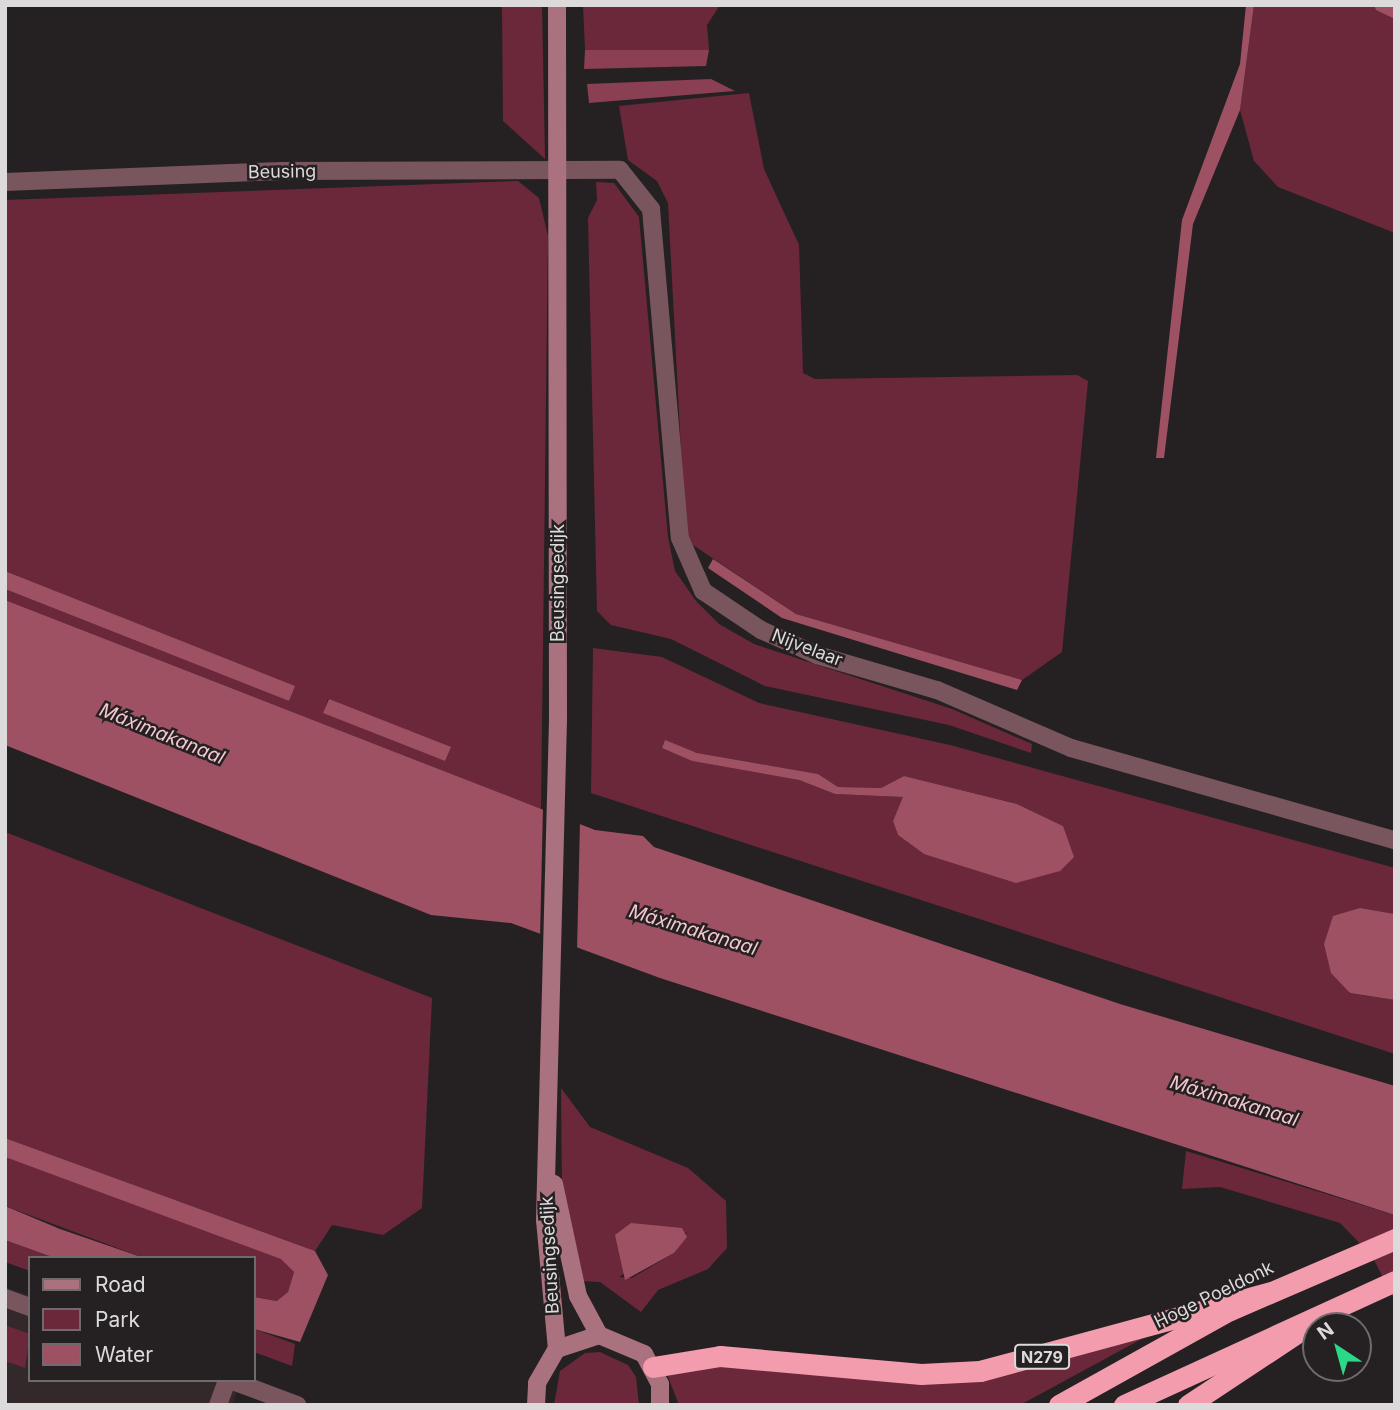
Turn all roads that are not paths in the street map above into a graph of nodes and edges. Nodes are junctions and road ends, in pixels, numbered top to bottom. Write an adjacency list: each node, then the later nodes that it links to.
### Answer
1 (557, 5): 2 (street, Beusingsedijk)
2 (559, 170): 3 (street, Beusing); 4 (street, Nijvelaar); 5 (street, Beusingsedijk)
3 (5, 181)
4 (1395, 840)
5 (549, 1160): 12 (street, Beusingsedijk); 13 (street, Beusingsedijk)
6 (1395, 1239): 8 (highway, Hoge Poeldonk / N279)
7 (1395, 1281): 10 (highway)
8 (1270, 1292): 14 (highway, N279); 21 (highway, Hoge Poeldonk / N279)
9 (5, 1298): 11 (street)
10 (1335, 1304): 22 (highway); 23 (highway)
11 (28, 1306)
12 (599, 1335): 13 (street); 14 (street)
13 (557, 1349): 17 (street)
14 (653, 1367): 20 (street)
15 (228, 1382): 18 (street)
16 (234, 1382): 19 (street)
17 (534, 1403)
18 (218, 1405)
19 (297, 1405)
20 (660, 1405)
21 (1059, 1405)
22 (1124, 1405)
23 (1188, 1405)

